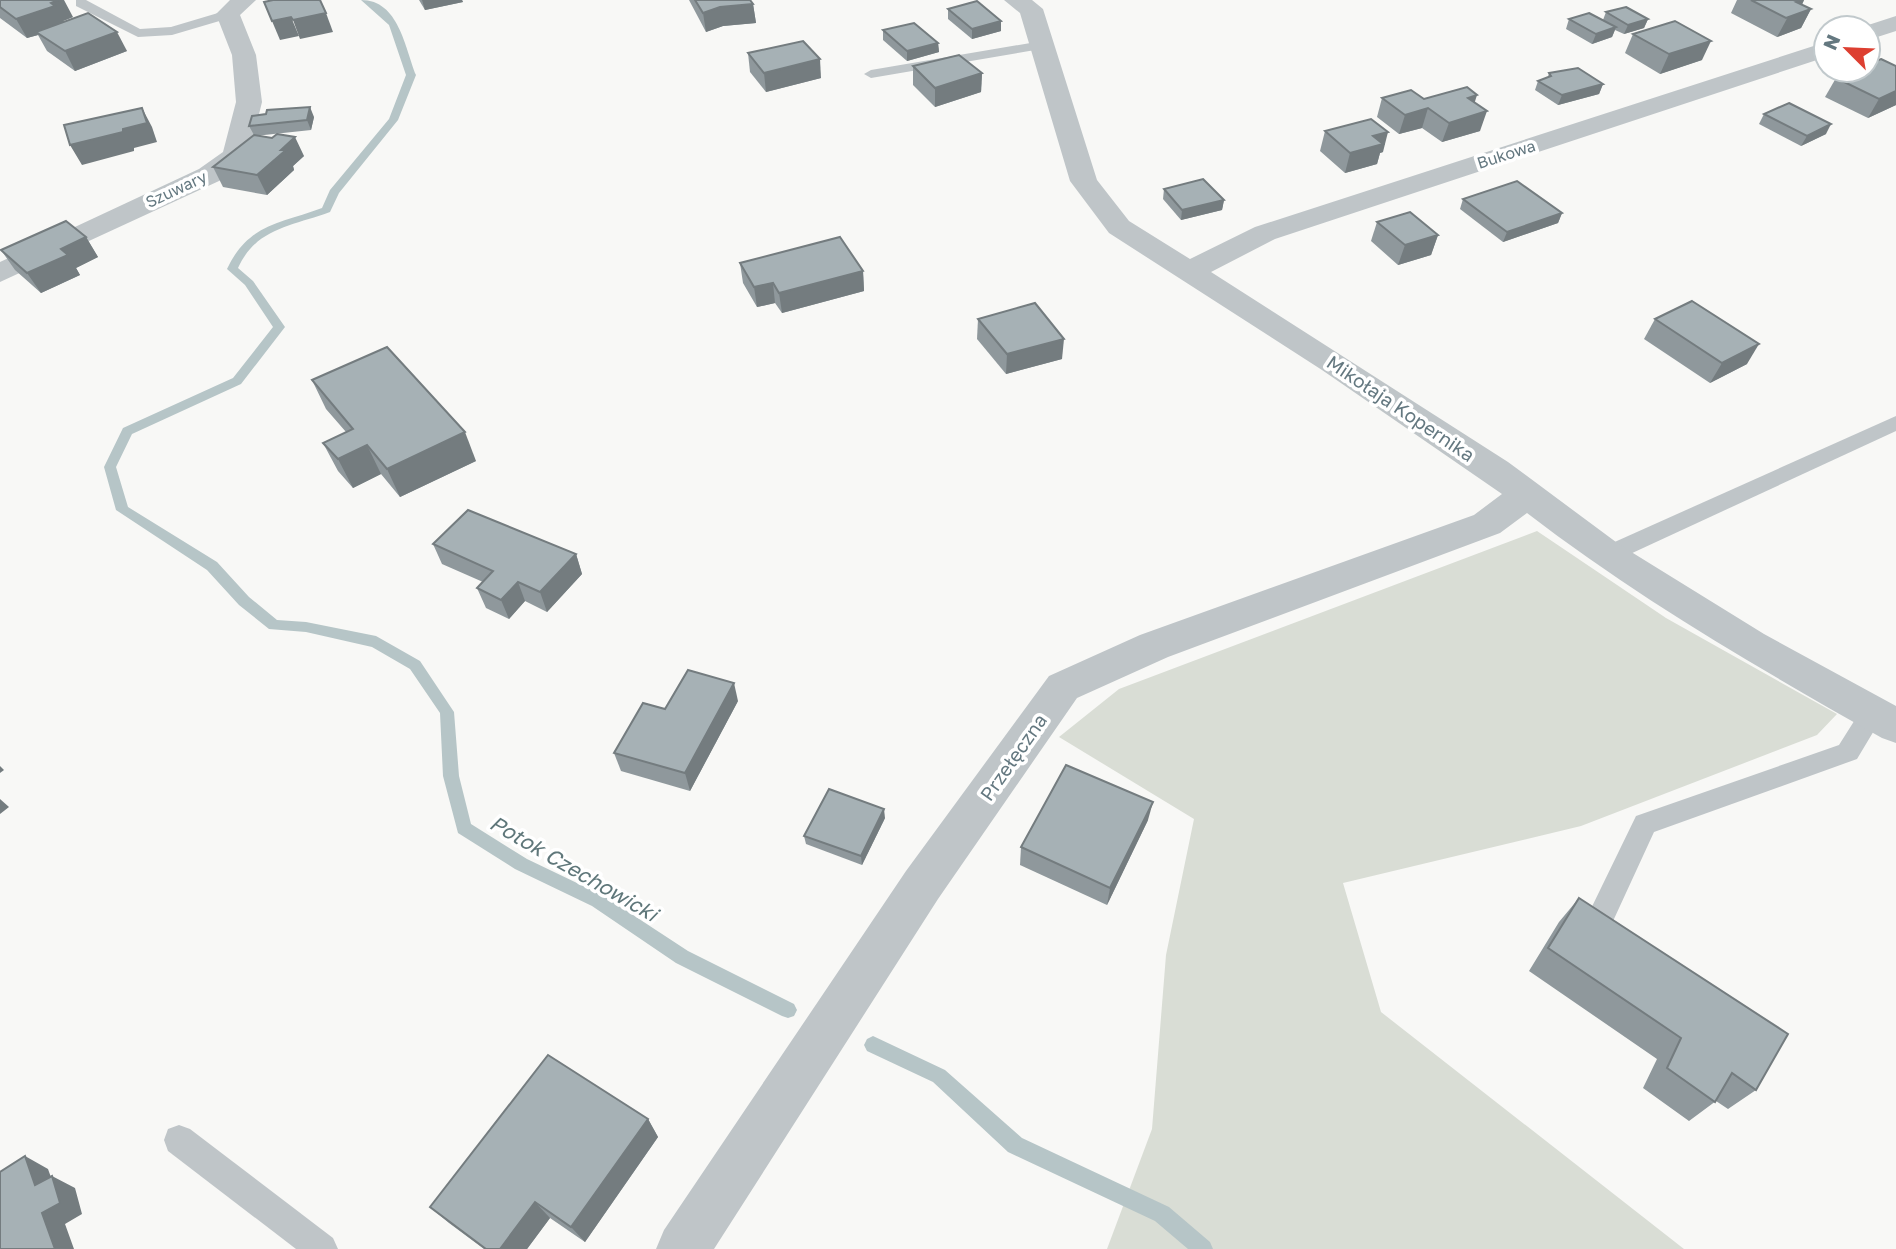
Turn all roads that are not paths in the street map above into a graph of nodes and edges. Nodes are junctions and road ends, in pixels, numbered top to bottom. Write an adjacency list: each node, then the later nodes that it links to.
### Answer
1 (1016, 0): 4 (street, Mikołaja Kopernika)
2 (81, 3): 3 (lane)
3 (236, 7): 8 (street, Szuwary)
4 (1042, 45): 6 (lane); 7 (street, Mikołaja Kopernika)
5 (1812, 54): 7 (street, Bukowa)
6 (872, 74)
7 (1190, 271): 10 (street, Mikołaja Kopernika)
8 (0, 273)
9 (1896, 422): 11 (lane)
10 (1528, 493): 11 (street, Mikołaja Kopernika); 16 (street, Przełęczna)
11 (1607, 555): 12 (street, Mikołaja Kopernika)
12 (1884, 720): 13 (lane)
13 (1598, 923)
14 (178, 1140): 15 (lane)
15 (322, 1249)
16 (683, 1249)

